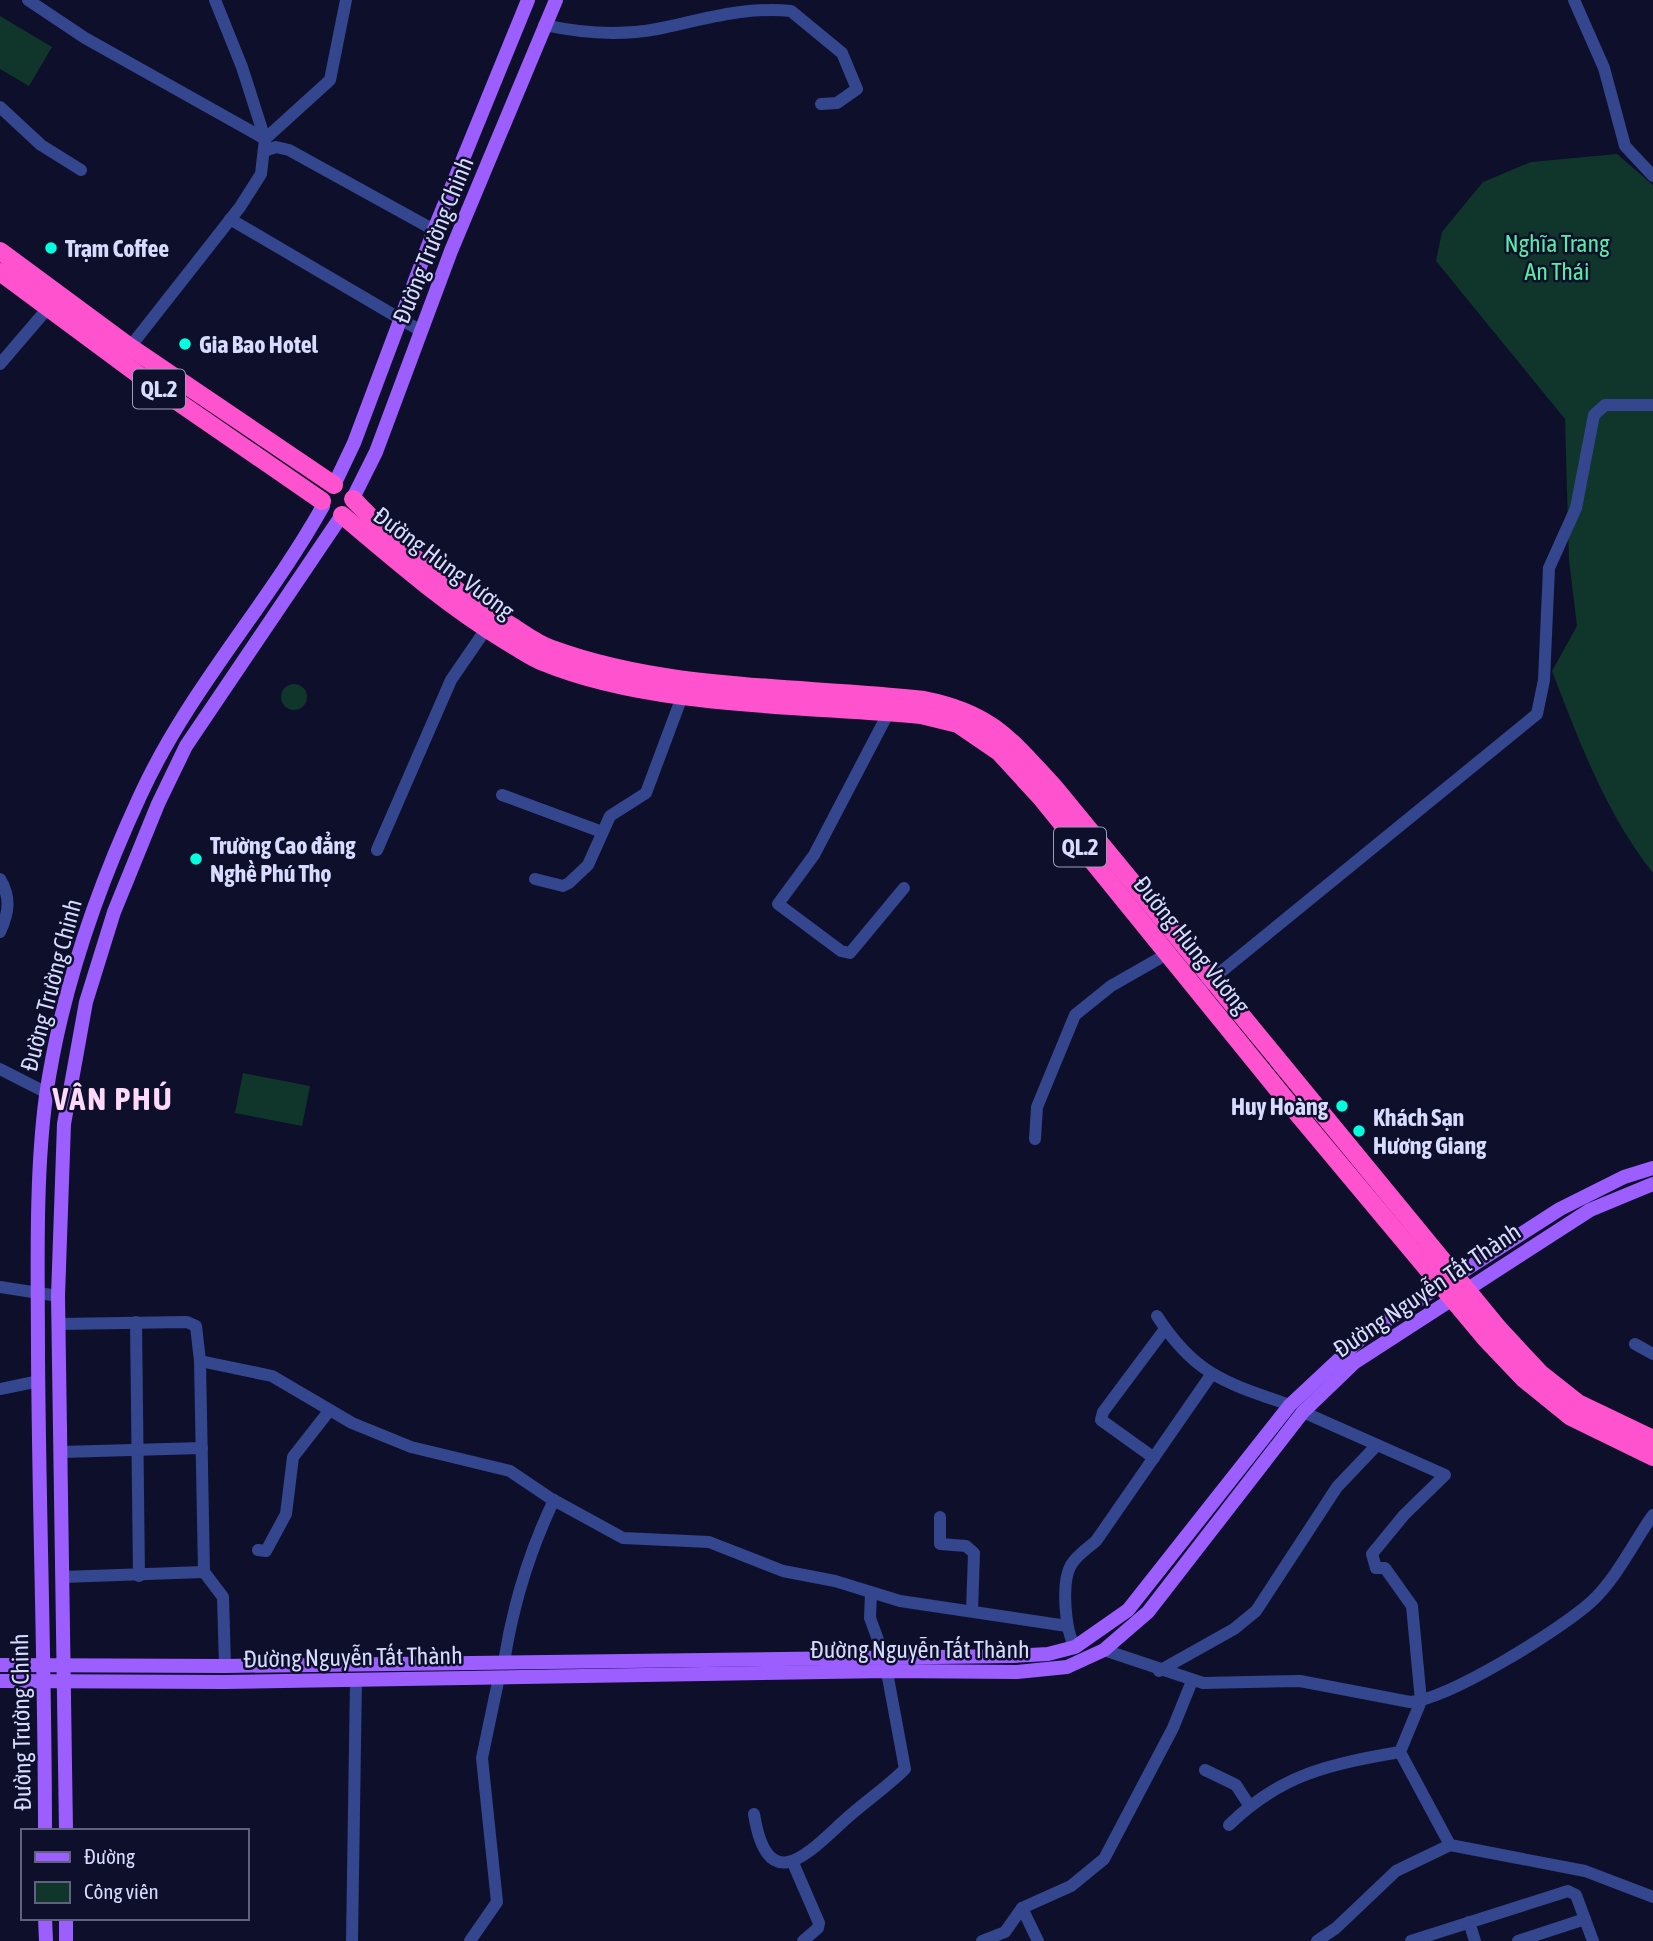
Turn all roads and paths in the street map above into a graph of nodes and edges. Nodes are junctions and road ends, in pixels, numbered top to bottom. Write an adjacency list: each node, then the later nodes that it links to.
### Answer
1 (28, 0): 10 (street)
2 (215, 0): 10 (street)
3 (346, 0): 10 (street)
4 (527, 0): 14 (main road, Đường Trường Chinh)
5 (556, 0): 7 (main road, Đường Trường Chinh)
6 (1574, 0): 12 (street)
7 (544, 25): 8 (street); 19 (main road, Đường Trường Chinh)
8 (821, 104)
9 (0, 107): 11 (street)
10 (265, 145): 13 (street); 14 (street)
11 (81, 170)
12 (1653, 176)
13 (230, 219): 18 (street); 20 (street)
14 (434, 230): 18 (main road, Đường Trường Chinh)
15 (0, 251): 20 (highway, QL.2)
16 (0, 272): 17 (highway, QL.2)
17 (48, 308): 21 (street); 25 (highway, QL.2)
18 (402, 320): 19 (street); 23 (main road, Đường Trường Chinh)
19 (421, 331): 24 (main road, Đường Trường Chinh)
20 (130, 347): 23 (highway, QL.2)
21 (0, 364)
22 (1653, 405): 38 (street)
23 (334, 485): 24 (highway, QL.2); 25 (highway)
24 (353, 499): 26 (highway); 29 (highway, Đường Hùng Vương / QL.2)
25 (323, 504): 26 (highway, QL.2); 40 (main road, Đường Trường Chinh)
26 (342, 515): 27 (highway, Đường Hùng Vương / QL.2); 42 (main road, Đường Trường Chinh)
27 (486, 629): 28 (highway, Đường Hùng Vương / QL.2); 32 (street)
28 (683, 694): 29 (highway, Đường Hùng Vương / QL.2); 31 (street)
29 (893, 704): 35 (street); 37 (highway, Đường Hùng Vương / QL.2); 38 (highway, Đường Hùng Vương / QL.2)
30 (502, 795): 31 (street)
31 (603, 832): 34 (street)
32 (377, 850)
33 (0, 879): 36 (street)
34 (535, 879)
35 (904, 888)
36 (0, 932)
37 (1167, 954): 38 (highway, Đường Hùng Vương / QL.2); 43 (street)
38 (1205, 985): 46 (highway, Đường Hùng Vương / QL.2)
39 (0, 1069): 40 (street)
40 (47, 1093): 41 (main road, Đường Trường Chinh)
41 (43, 1124): 42 (main road); 48 (main road, Đường Trường Chinh)
42 (64, 1124): 50 (main road, Đường Trường Chinh)
43 (1035, 1139)
44 (1653, 1168): 46 (main road, Đường Nguyễn Tất Thành)
45 (1653, 1184): 49 (main road, Đường Nguyễn Tất Thành)
46 (1447, 1280): 49 (highway, Đường Hùng Vương / QL.2); 61 (main road, Đường Nguyễn Tất Thành)
47 (0, 1287): 48 (street)
48 (38, 1294): 50 (street); 59 (main road, Đường Trường Chinh)
49 (1459, 1294): 61 (main road, Đường Nguyễn Tất Thành); 64 (highway, Đường Hùng Vương / QL.2); 69 (highway, Đường Hùng Vương / QL.2)
50 (58, 1296): 53 (main road, Đường Trường Chinh)
51 (1157, 1316): 54 (street)
52 (136, 1322): 53 (street); 57 (street); 67 (street)
53 (58, 1324): 68 (main road, Đường Trường Chinh)
54 (1165, 1329): 58 (street); 70 (street)
55 (1635, 1344): 56 (street)
56 (1653, 1354)
57 (200, 1361): 63 (street); 66 (street)
58 (1210, 1375): 62 (street); 70 (street)
59 (38, 1381): 60 (street); 88 (main road, Đường Trường Chinh)
60 (0, 1388)
61 (1315, 1389): 62 (main road, Đường Nguyễn Tất Thành)
62 (1300, 1405): 65 (street); 71 (main road, Đường Nguyễn Tất Thành); 72 (main road, Đường Nguyễn Tất Thành)
63 (329, 1411): 73 (street); 76 (street)
64 (1653, 1439)
65 (1377, 1444): 91 (street); 98 (street)
66 (202, 1448): 67 (street); 77 (street)
67 (137, 1449): 68 (street); 78 (street)
68 (61, 1452): 79 (main road, Đường Trường Chinh)
69 (1653, 1457)
70 (1154, 1458): 82 (street)
71 (1229, 1482): 72 (main road); 83 (main road, Đường Nguyễn Tất Thành)
72 (1241, 1492): 84 (main road, Đường Nguyễn Tất Thành)
73 (554, 1500): 80 (street); 85 (street)
74 (1653, 1515): 98 (street)
75 (940, 1517): 81 (street)
76 (258, 1550)
77 (204, 1572): 78 (street); 89 (street)
78 (139, 1576): 79 (street)
79 (62, 1577): 90 (main road, Đường Trường Chinh)
80 (872, 1593): 81 (street); 86 (street)
81 (972, 1611): 82 (street)
82 (1067, 1626): 83 (street)
83 (1075, 1647): 86 (main road, Đường Nguyễn Tất Thành)
84 (1104, 1650): 86 (main road, Đường Nguyễn Tất Thành); 91 (street)
85 (504, 1662): 86 (main road, Đường Nguyễn Tất Thành); 89 (main road, Đường Nguyễn Tất Thành)
86 (886, 1664): 92 (main road, Đường Nguyễn Tất Thành); 109 (street)
87 (0, 1665): 88 (main road, Đường Nguyễn Tất Thành)
88 (44, 1666): 90 (main road, Đường Nguyễn Tất Thành); 96 (main road, Đường Trường Chinh)
89 (225, 1666): 90 (main road, Đường Nguyễn Tất Thành)
90 (64, 1667): 97 (main road, Đường Trường Chinh)
91 (1160, 1671): 95 (street)
92 (499, 1677): 93 (main road, Đường Nguyễn Tất Thành); 119 (street)
93 (356, 1679): 97 (main road, Đường Nguyễn Tất Thành); 118 (street)
94 (0, 1681): 96 (main road, Đường Nguyễn Tất Thành)
95 (1192, 1681): 98 (street); 111 (street)
96 (44, 1682): 97 (main road, Đường Nguyễn Tất Thành); 101 (main road, Đường Trường Chinh)
97 (64, 1682): 102 (main road, Đường Trường Chinh)
98 (1421, 1701): 99 (street)
99 (1400, 1752): 103 (street); 108 (street)
100 (1205, 1770): 103 (street)
101 (45, 1796): 102 (main road); 106 (main road, Đường Trường Chinh)
102 (66, 1796): 107 (main road, Đường Trường Chinh)
103 (1250, 1805): 105 (street)
104 (754, 1814): 109 (street)
105 (1228, 1825)
106 (45, 1829)
107 (66, 1829)
108 (1450, 1845): 110 (street); 123 (street)
109 (793, 1863): 120 (street)
110 (1653, 1897)
111 (1022, 1908): 121 (street); 122 (street)
112 (1585, 1919): 115 (street); 126 (street); 127 (street)
113 (45, 1920): 116 (main road)
114 (66, 1920): 117 (main road)
115 (1469, 1922): 124 (street); 125 (street)
116 (46, 1941)
117 (66, 1941)
118 (352, 1941)
119 (470, 1941)
120 (803, 1941)
121 (982, 1941)
122 (1038, 1941)
123 (1317, 1941)
124 (1411, 1941)
125 (1475, 1941)
126 (1518, 1941)
127 (1593, 1941)

